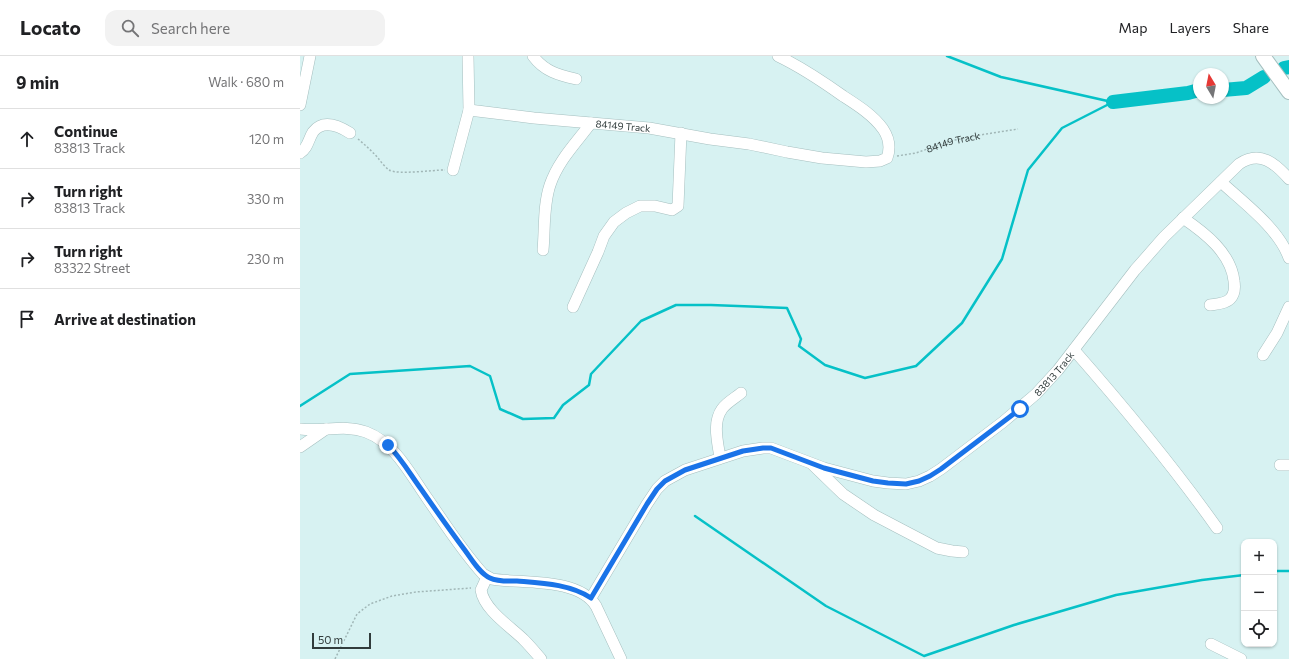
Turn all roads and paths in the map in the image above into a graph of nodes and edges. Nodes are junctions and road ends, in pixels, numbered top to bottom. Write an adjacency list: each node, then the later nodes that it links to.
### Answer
1 (310, 56): 8 (street)
2 (468, 56): 9 (street)
3 (533, 56): 6 (street)
4 (778, 56): 15 (street)
5 (1263, 56): 7 (main road)
6 (576, 80)
7 (1289, 92)
8 (300, 105)
9 (469, 110): 10 (street, 84149 Track); 16 (street)
10 (592, 123): 13 (street, 84149 Track); 20 (street)
11 (1018, 129): 15 (path, 84149 Track)
12 (350, 133): 14 (street); 16 (path)
13 (681, 133): 15 (street, 84149 Track); 23 (street)
14 (300, 153)
15 (887, 158)
16 (453, 170)
17 (1289, 178): 18 (street, 83813 Track)
18 (1221, 182): 19 (street, 83813 Track); 21 (street)
19 (1182, 218): 22 (street); 25 (street, 83813 Track)
20 (543, 250)
21 (1289, 258)
22 (1210, 305)
23 (573, 307)
24 (1289, 308): 26 (street)
25 (1074, 350): 32 (street, 83813 Track); 33 (street)
26 (1263, 355)
27 (741, 393): 31 (street)
28 (300, 428): 29 (street)
29 (326, 428): 30 (street); 35 (street)
30 (300, 447)
31 (720, 458): 32 (street, 83813 Track); 37 (street, 83813 Track)
32 (811, 464): 34 (street)
33 (1218, 528)
34 (963, 552)
35 (487, 577): 36 (street); 37 (street)
36 (482, 587): 39 (path); 40 (street)
37 (591, 598): 41 (street)
38 (1211, 644): 42 (street)
39 (335, 659)
40 (541, 659)
41 (621, 659)
42 (1241, 659)

